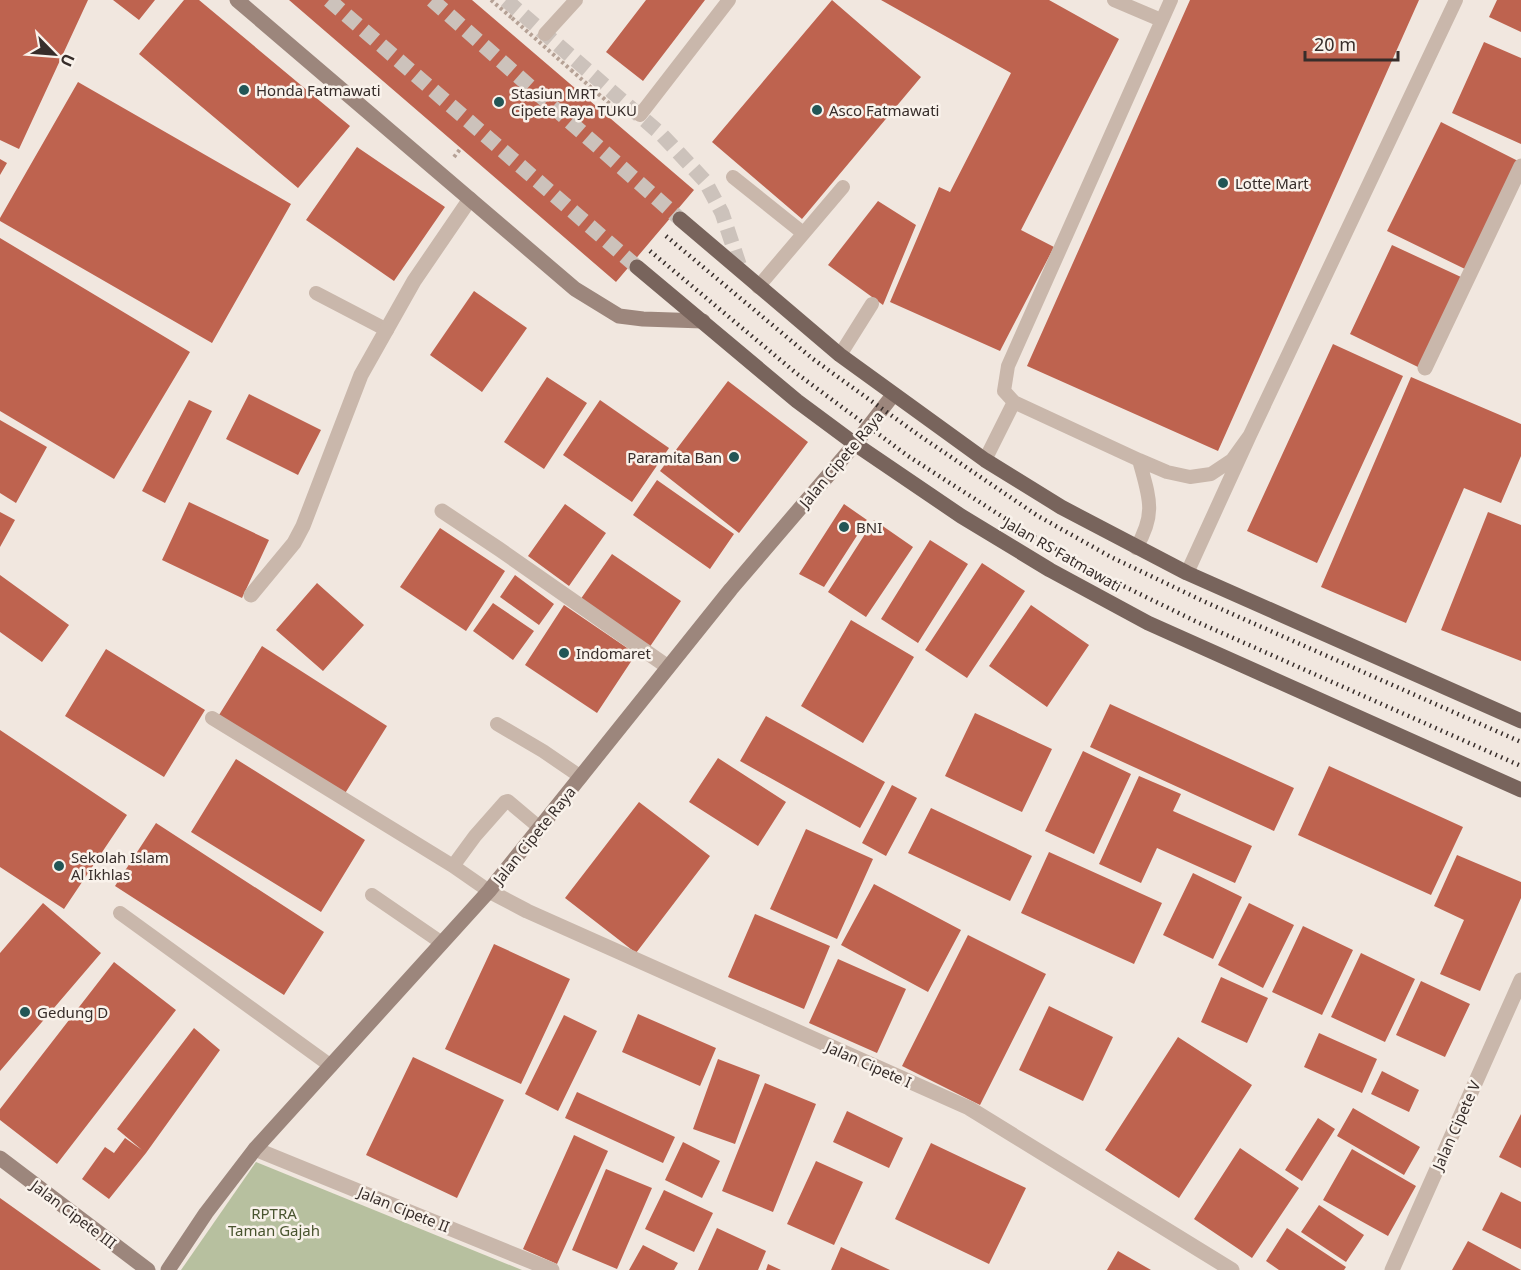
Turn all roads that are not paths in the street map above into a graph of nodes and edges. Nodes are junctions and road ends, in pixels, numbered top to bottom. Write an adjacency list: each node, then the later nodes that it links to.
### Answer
1 (237, 0): 13 (main road)
2 (576, 0): 8 (lane)
3 (729, 0): 9 (lane)
4 (1114, 0): 7 (lane)
5 (1171, 0): 7 (lane)
6 (1456, 0): 26 (lane)
7 (1161, 20): 25 (lane)
8 (545, 34)
9 (640, 115)
10 (1521, 166): 23 (street)
11 (733, 177): 15 (lane)
12 (843, 187): 15 (lane)
13 (470, 199): 20 (main road); 21 (street)
14 (680, 219): 17 (main road)
15 (803, 233): 17 (lane)
16 (638, 267): 20 (main road, Jalan RS Fatmawati)
17 (758, 287): 22 (main road)
18 (316, 293): 21 (lane)
19 (872, 303): 22 (lane)
20 (703, 321): 27 (main road, Jalan RS Fatmawati)
21 (387, 330): 33 (street)
22 (840, 355): 24 (main road)
23 (1425, 368)
24 (893, 395): 27 (main road, Jalan Cipete Raya); 28 (main road)
25 (1014, 402): 28 (lane); 29 (lane)
26 (1250, 435): 29 (lane); 32 (lane)
27 (855, 444): 34 (main road, Jalan Cipete Raya); 39 (main road, Jalan RS Fatmawati)
28 (985, 460): 31 (main road)
29 (1139, 460): 31 (lane)
30 (442, 511): 34 (street)
31 (1136, 548): 32 (main road)
32 (1187, 573): 36 (main road)
33 (251, 595)
34 (668, 667): 38 (main road, Jalan Cipete Raya)
35 (212, 718): 41 (lane)
36 (1521, 722)
37 (497, 724): 38 (lane)
38 (581, 777): 40 (main road, Jalan Cipete Raya)
39 (1521, 790)
40 (540, 828): 41 (lane); 42 (main road, Jalan Cipete Raya)
41 (453, 866): 42 (lane)
42 (489, 891): 45 (main road, Jalan Cipete Raya); 53 (street, Jalan Cipete I)
43 (372, 895): 45 (lane)
44 (120, 913): 47 (lane)
45 (442, 943): 47 (main road, Jalan Cipete Raya)
46 (1521, 980): 54 (street, Jalan Cipete V)
47 (331, 1066): 48 (main road, Jalan Cipete Raya)
48 (255, 1149): 51 (main road, Jalan Cipete Raya); 52 (street, Jalan Cipete II)
49 (0, 1158): 50 (main road, Jalan Cipete III)
50 (148, 1270)
51 (168, 1270)
52 (552, 1270)
53 (1232, 1270)
54 (1392, 1270)

